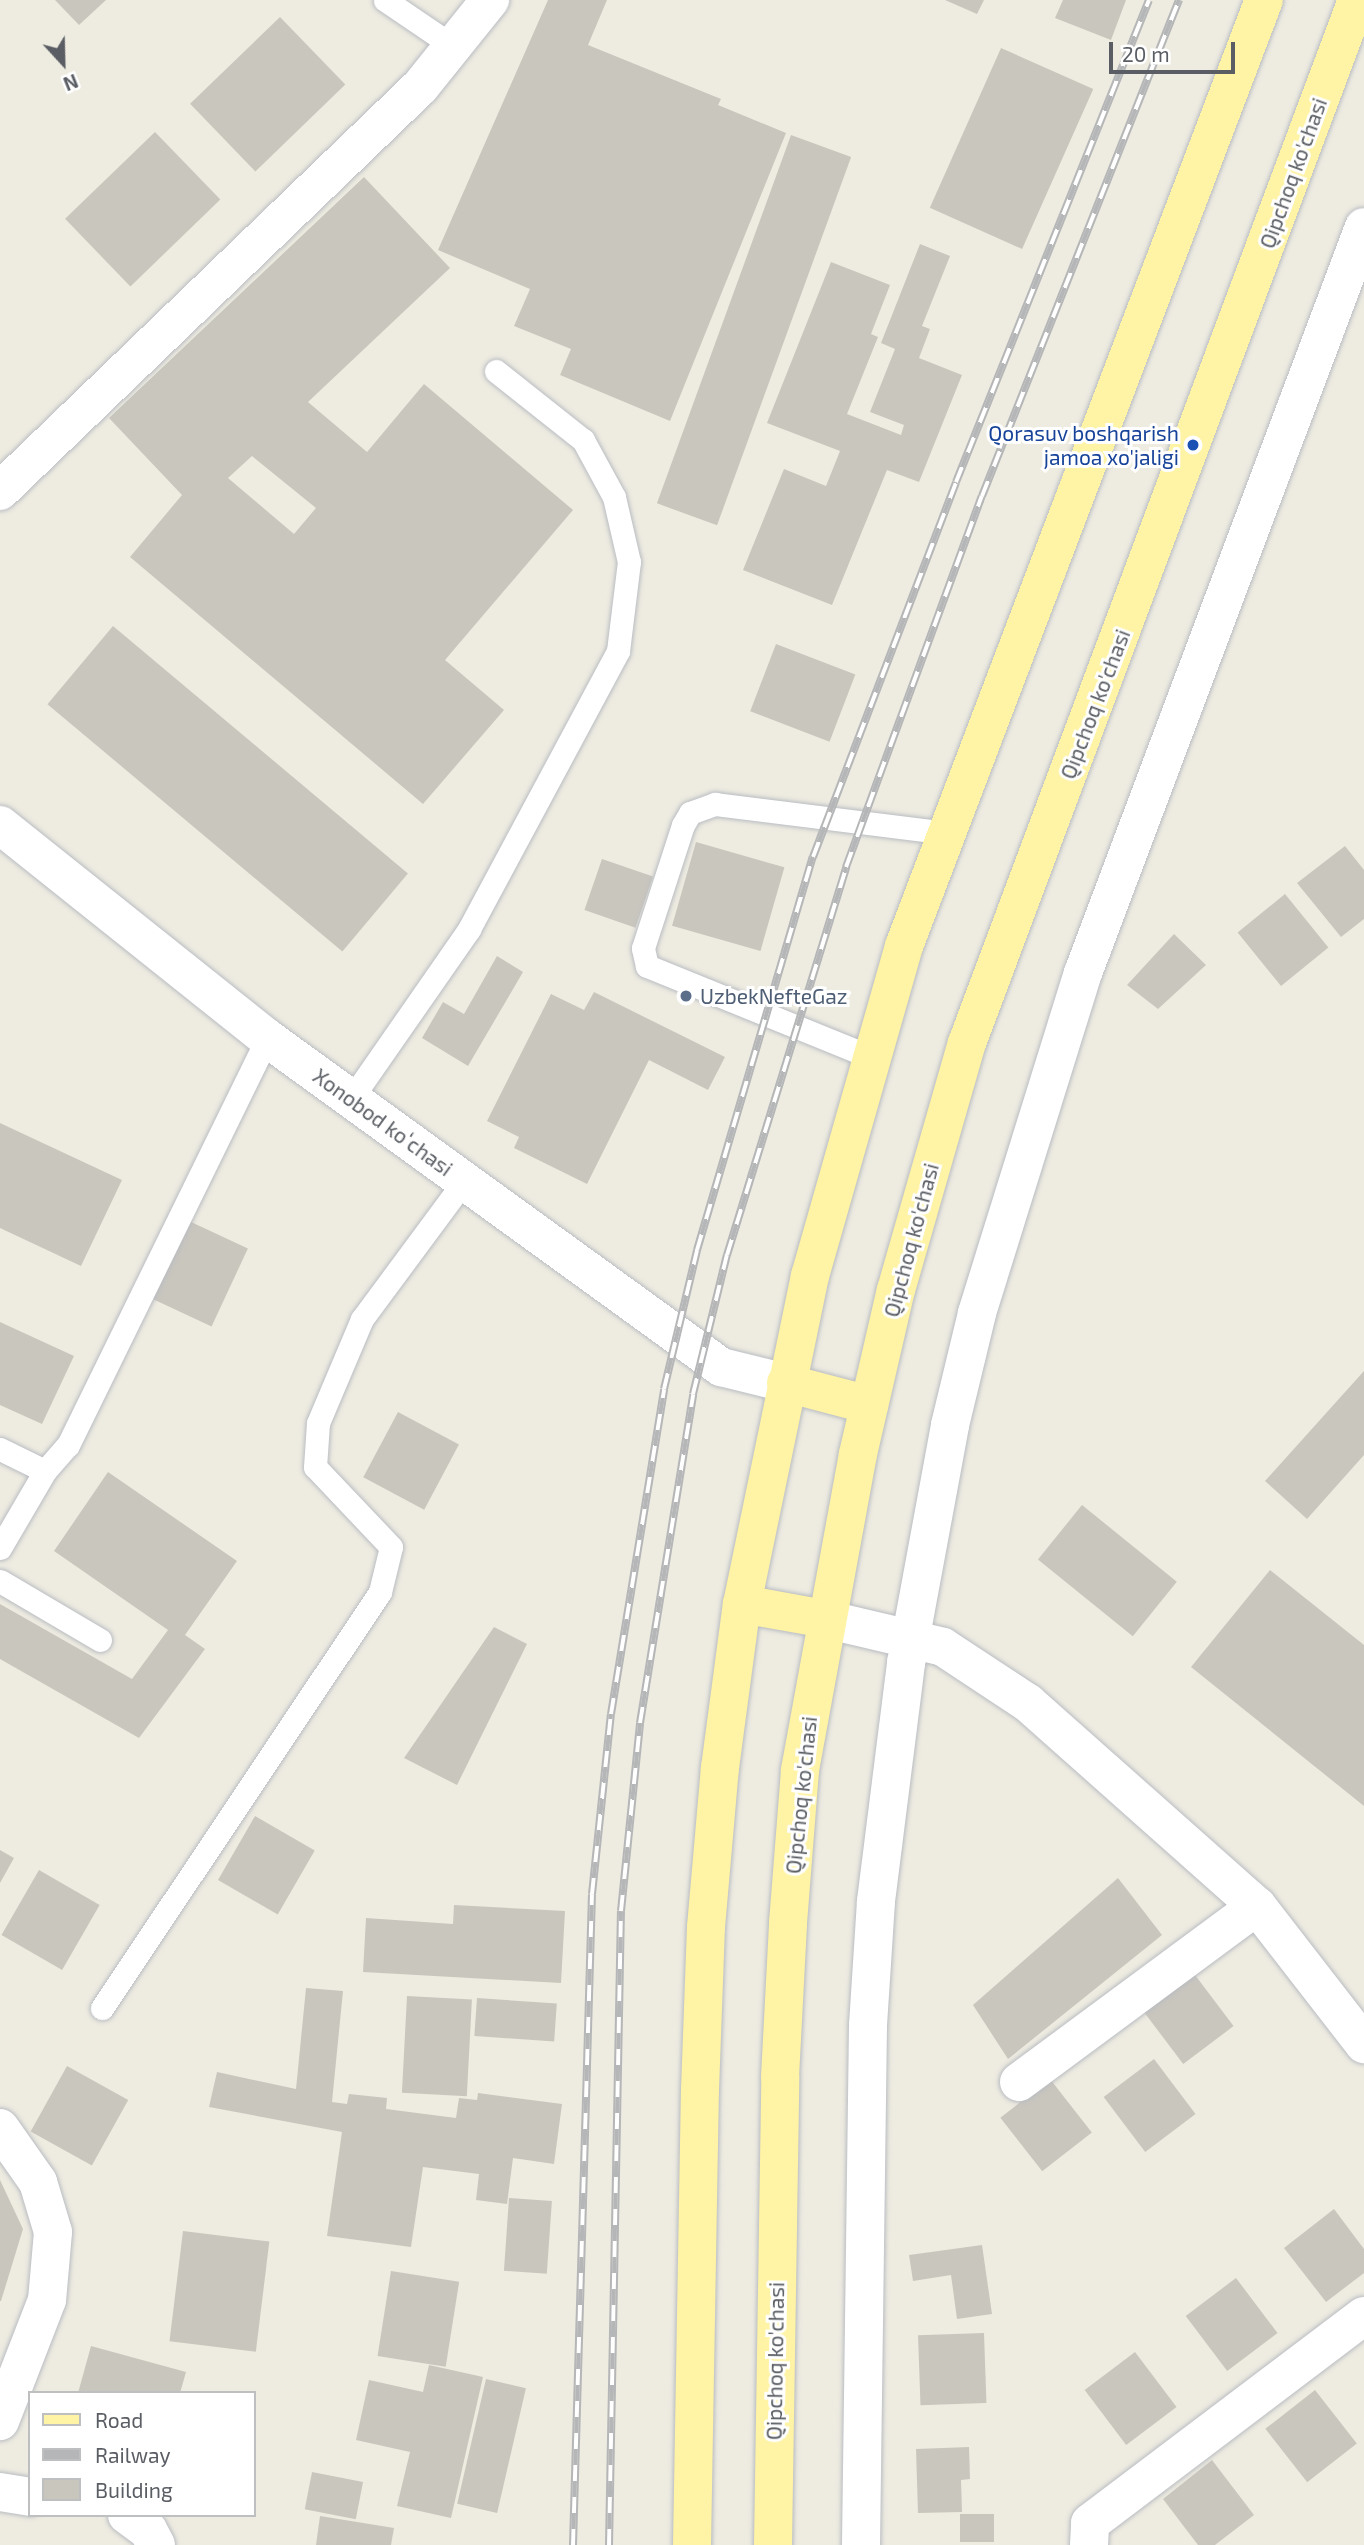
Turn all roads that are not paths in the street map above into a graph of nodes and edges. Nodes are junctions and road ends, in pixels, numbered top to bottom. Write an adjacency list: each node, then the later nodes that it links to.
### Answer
1 (385, 0): 5 (lane)
2 (490, 0): 5 (street)
3 (1264, 0): 10 (main road)
4 (1357, 0): 16 (main road, Qipchoq ko'chasi)
5 (453, 46): 8 (street)
6 (1364, 227): 23 (street)
7 (496, 371): 13 (lane)
8 (0, 491)
9 (0, 825): 11 (street, Xonobod koʻchasi)
10 (947, 833): 12 (main road); 12 (lane)
11 (267, 1038): 13 (street, Xonobod koʻchasi); 18 (lane)
12 (871, 1057): 15 (main road)
13 (351, 1099): 14 (street, Xonobod koʻchasi)
14 (464, 1181): 15 (street, Xonobod koʻchasi); 26 (lane)
15 (786, 1383): 16 (main road); 21 (main road)
16 (869, 1405): 22 (main road, Qipchoq ko'chasi)
17 (0, 1449): 18 (lane)
18 (46, 1471): 19 (lane)
19 (0, 1548)
20 (0, 1581): 24 (lane)
21 (742, 1604): 22 (main road); 36 (main road)
22 (825, 1619): 23 (street); 37 (main road, Qipchoq ko'chasi)
23 (910, 1638): 25 (street); 38 (street)
24 (100, 1640)
25 (1257, 1906): 27 (street); 28 (street)
26 (102, 2008)
27 (1364, 2044)
28 (1019, 2082)
29 (0, 2128): 31 (street)
30 (1364, 2316): 39 (street)
31 (0, 2421)
32 (0, 2492): 33 (street)
33 (28, 2497)
34 (130, 2517): 35 (street)
35 (156, 2545)
36 (692, 2545)
37 (773, 2545)
38 (862, 2545)
39 (1089, 2545)

